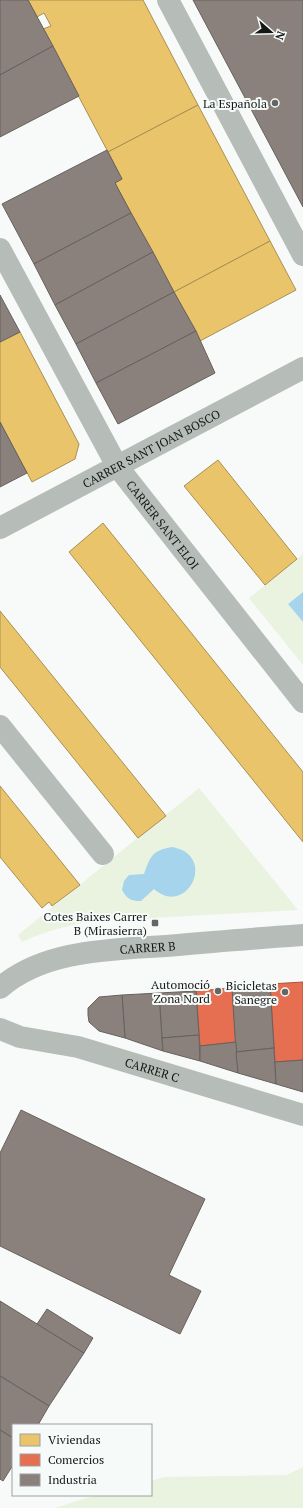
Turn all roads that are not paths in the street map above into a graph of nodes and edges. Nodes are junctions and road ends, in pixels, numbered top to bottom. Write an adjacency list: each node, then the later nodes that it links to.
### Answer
1 (168, 0): 3 (street)
2 (0, 250): 5 (street, CARRER SANT ELOI)
3 (303, 255)
4 (303, 368): 5 (street, CARRER SANT JOAN BOSCO)
5 (117, 466): 6 (street, CARRER SANT JOAN BOSCO); 7 (street, CARRER SANT ELOI)
6 (0, 528)
7 (303, 702)
8 (0, 726): 9 (street)
9 (103, 854)
10 (303, 934): 11 (street, CARRER B)
11 (0, 988)
12 (0, 1029): 13 (street, CARRER C)
13 (303, 1115)

